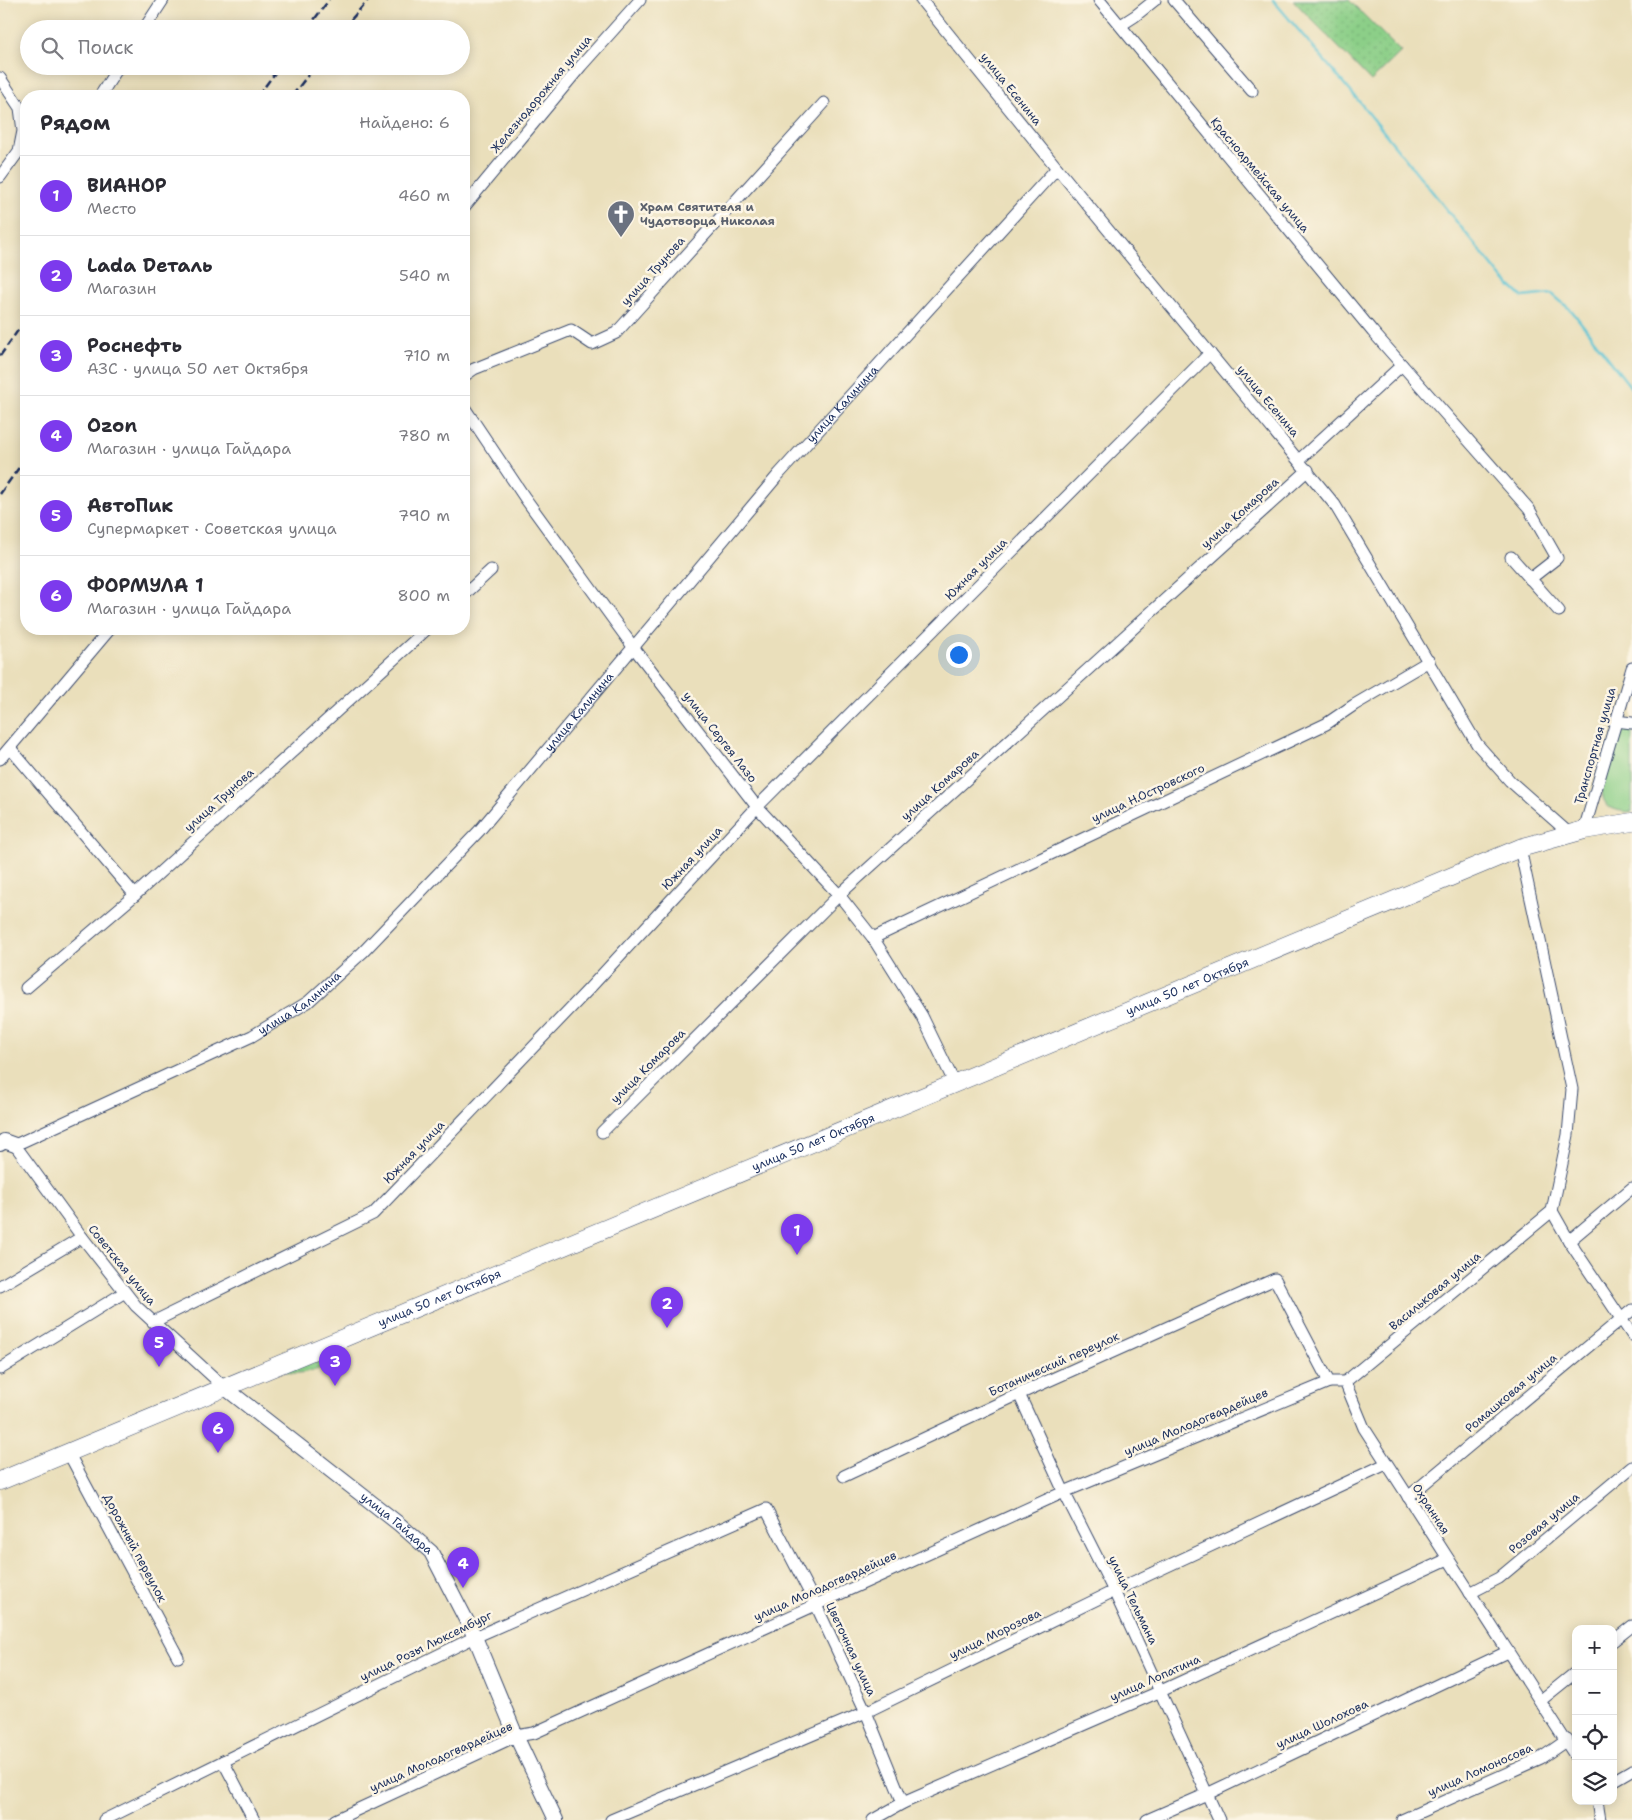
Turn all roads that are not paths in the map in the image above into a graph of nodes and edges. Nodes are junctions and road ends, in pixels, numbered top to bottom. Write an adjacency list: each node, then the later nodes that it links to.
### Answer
1 (163, 0): 7 (street)
2 (640, 0): 18 (street, Железнодорожная улица)
3 (921, 0): 16 (street, улица Есенина)
4 (1099, 0): 8 (street, Красноармейская улица)
5 (1155, 0): 8 (street)
6 (1174, 0): 12 (street)
7 (150, 20)
8 (1121, 25): 20 (street, Красноармейская улица)
9 (114, 75): 11 (street)
10 (0, 78): 14 (street)
11 (104, 90)
12 (1252, 91)
13 (824, 103): 21 (street, улица Трунова)
14 (20, 108)
15 (20, 156): 17 (street)
16 (1057, 168): 19 (street, улица Есенина); 32 (street, улица Калинина)
17 (0, 177)
18 (470, 200)
19 (1210, 353): 23 (street, улица Есенина); 39 (street, Южная улица)
20 (1402, 365): 23 (street); 27 (street, Красноармейская улица)
21 (470, 372)
22 (470, 416): 32 (street, улица Сергея Лазо)
23 (1299, 460): 24 (street, улица Есенина)
24 (1308, 470): 33 (street, улица Есенина); 43 (street, улица Комарова)
25 (1511, 557): 27 (street)
26 (491, 570): 28 (street)
27 (1530, 579): 29 (street)
28 (470, 589)
29 (1558, 611)
30 (105, 635): 37 (street)
31 (420, 635): 44 (street, улица Трунова)
32 (634, 648): 39 (street, улица Сергея Лазо); 49 (street, улица Калинина)
33 (1429, 661): 41 (street, улица Есенина); 45 (street, улица Н.Островского)
34 (1632, 668): 35 (street, Транспортная улица)
35 (1616, 721): 36 (street); 41 (street, Транспортная улица)
36 (1632, 722)
37 (10, 748): 38 (street); 44 (street)
38 (0, 759)
39 (757, 807): 43 (street, улица Сергея Лазо); 58 (street, Южная улица)
40 (1632, 822): 41 (main road, улица 50 лет Октября)
41 (1577, 832): 42 (main road, улица 50 лет Октября)
42 (1520, 848): 47 (main road, улица 50 лет Октября); 51 (street)
43 (838, 894): 45 (street, улица Сергея Лазо); 48 (street, улица Комарова)
44 (134, 895): 46 (street, улица Трунова)
45 (873, 938): 47 (street, улица Сергея Лазо)
46 (26, 988)
47 (954, 1082): 63 (main road, улица 50 лет Октября)
48 (602, 1132)
49 (5, 1142): 52 (street, Советская улица)
50 (1632, 1188): 53 (street)
51 (1552, 1211): 53 (street); 62 (street, Васильковая улица)
52 (82, 1237): 54 (street); 55 (street, Советская улица)
53 (1569, 1241): 57 (street)
54 (0, 1286)
55 (125, 1292): 58 (street, Советская улица); 60 (street)
56 (1632, 1310): 57 (street, Ромашковая улица)
57 (1620, 1320): 59 (street); 71 (street, Ромашковая улица)
58 (152, 1322): 63 (street, Советская улица)
59 (1632, 1335)
60 (0, 1368)
61 (1329, 1382): 62 (street); 64 (street, Ботанический переулок); 70 (street, улица Молодогвардейцев)
62 (1345, 1382): 66 (street, Охранная)
63 (224, 1387): 65 (main road, улица 50 лет Октября); 78 (street, улица Гайдара)
64 (1019, 1394): 68 (street, Ботанический переулок); 70 (street, улица Тельмана)
65 (68, 1452): 69 (main road, улица 50 лет Октября); 81 (street, Дорожный переулок)
66 (1386, 1464): 71 (street, Охранная); 74 (street, улица Морозова)
67 (1632, 1467): 75 (street, Розовая улица)
68 (844, 1476)
69 (0, 1481)
70 (1064, 1492): 74 (street, улица Тельмана); 76 (street, улица Молодогвардейцев)
71 (1408, 1497): 73 (street, Охранная)
72 (766, 1509): 76 (street, Цветочная улица); 78 (street, улица Розы Люксембург)
73 (1448, 1559): 75 (street, Охранная); 83 (street, улица Лопатина)
74 (1114, 1591): 83 (street, улица Тельмана); 85 (street, улица Морозова)
75 (1470, 1593): 80 (street, Охранная)
76 (816, 1605): 85 (street, Цветочная улица); 86 (street, улица Молодогвардейцев)
77 (1632, 1626): 79 (street)
78 (475, 1637): 86 (street, улица Гайдара); 89 (street, улица Розы Люксембург)
79 (1617, 1638)
80 (1507, 1652): 84 (street, Охранная); 92 (street, улица Шолохова)
81 (178, 1657)
82 (1572, 1675): 84 (street)
83 (1161, 1691): 92 (street, улица Тельмана); 93 (street, улица Лопатина)
84 (1540, 1701): 87 (street, Охранная)
85 (866, 1712): 93 (street, Цветочная улица); 100 (street, улица Морозова)
86 (516, 1736): 98 (street, улица Молодогвардейцев); 99 (street, улица Гайдара)
87 (1567, 1740): 88 (street, Охранная); 103 (street, улица Ломоносова)
88 (1572, 1749)
89 (223, 1761): 96 (street, улица Розы Люксембург); 97 (street)
90 (1632, 1770): 91 (street)
91 (1617, 1779)
92 (1207, 1794): 101 (street, улица Шолохова); 102 (street, улица Тельмана)
93 (903, 1803): 95 (street, улица Лопатина)
94 (1597, 1805): 104 (street)
95 (879, 1819)
96 (104, 1820)
97 (254, 1820)
98 (335, 1820)
99 (556, 1820)
100 (611, 1820)
101 (1148, 1820)
102 (1218, 1820)
103 (1402, 1820)
104 (1600, 1820)

